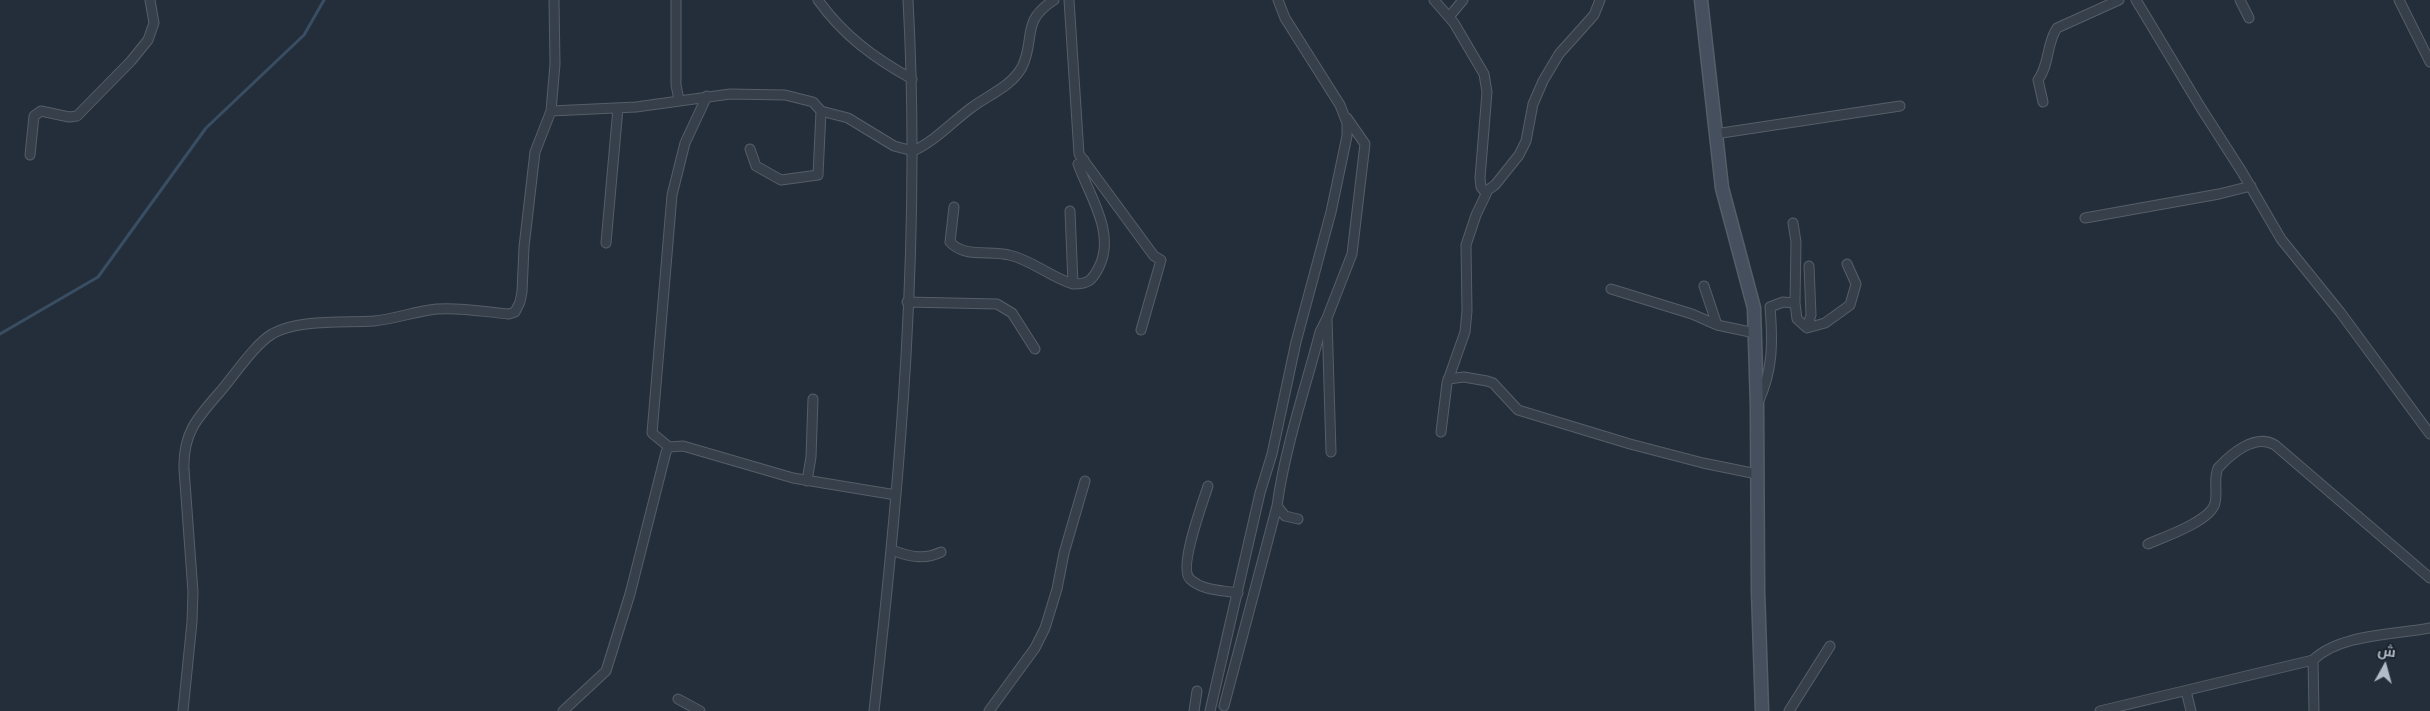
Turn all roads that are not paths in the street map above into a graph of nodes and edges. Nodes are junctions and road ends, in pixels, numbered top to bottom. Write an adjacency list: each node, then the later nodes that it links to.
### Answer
1 (150, 0): 32 (street)
2 (554, 0): 26 (street)
3 (676, 0): 22 (street)
4 (818, 0): 20 (street)
5 (908, 0): 20 (street)
6 (1069, 0): 33 (street)
7 (1278, 0): 28 (street)
8 (1434, 0): 17 (street)
9 (1463, 0): 17 (street)
10 (1600, 0): 35 (street)
11 (1701, 0): 29 (street)
12 (2136, 0): 34 (street)
13 (2240, 0): 18 (street)
14 (2399, 0): 19 (street)
15 (2115, 1): 23 (street)
16 (1047, 2): 31 (street)
17 (1449, 17): 35 (street)
18 (2249, 18)
19 (2430, 62)
20 (912, 79): 31 (street)
21 (707, 96): 22 (street); 27 (street); 59 (street)
22 (679, 100): 25 (street)
23 (2043, 102)
24 (1900, 106): 29 (street)
25 (618, 108): 26 (street); 40 (street)
26 (551, 111): 80 (street)
27 (821, 111): 30 (street); 31 (street)
28 (1345, 116): 48 (street); 72 (street)
29 (1715, 134): 52 (street)
30 (750, 149)
31 (913, 152): 46 (street)
32 (30, 155)
33 (1084, 160): 43 (street); 51 (street)
34 (2251, 186): 38 (street); 58 (street)
35 (1487, 192): 54 (street)
36 (954, 207): 43 (street)
37 (1070, 210): 43 (street)
38 (2085, 218)
39 (1793, 222): 47 (street)
40 (606, 243)
41 (1846, 264): 50 (street)
42 (1809, 266): 50 (street)
43 (1072, 284)
44 (1704, 286): 49 (street)
45 (1611, 289): 49 (street)
46 (907, 302): 53 (street); 65 (street)
47 (1795, 303): 50 (street); 56 (street)
48 (1327, 318): 60 (street); 66 (street)
49 (1717, 325): 52 (street)
50 (1807, 328)
51 (1142, 330)
52 (1755, 333): 56 (street)
53 (1035, 348)
54 (1448, 379): 57 (street); 61 (street)
55 (813, 399): 62 (street)
56 (1757, 406): 61 (street)
57 (1441, 432)
58 (2430, 434)
59 (669, 447): 62 (street); 81 (street)
60 (1331, 452)
61 (1757, 474): 87 (street)
62 (807, 480): 65 (street)
63 (1085, 481): 84 (street)
64 (1208, 486): 72 (street)
65 (896, 495): 69 (street)
66 (1277, 506): 67 (street); 79 (street)
67 (1298, 519)
68 (2148, 544): 71 (street)
69 (892, 550): 70 (street); 83 (street)
70 (941, 552)
71 (2430, 578)
72 (1238, 593): 86 (street)
73 (2430, 628): 75 (street)
74 (1830, 646): 88 (street)
75 (2313, 660): 77 (street); 91 (street)
76 (1197, 691): 85 (street)
77 (2186, 691): 89 (street); 90 (street)
78 (678, 699): 82 (street)
79 (1224, 706)
80 (183, 711)
81 (563, 711)
82 (700, 711)
83 (874, 711)
84 (990, 711)
85 (1194, 711)
86 (1210, 711)
87 (1762, 711)
88 (1789, 711)
89 (2100, 711)
90 (2190, 711)
91 (2314, 711)

